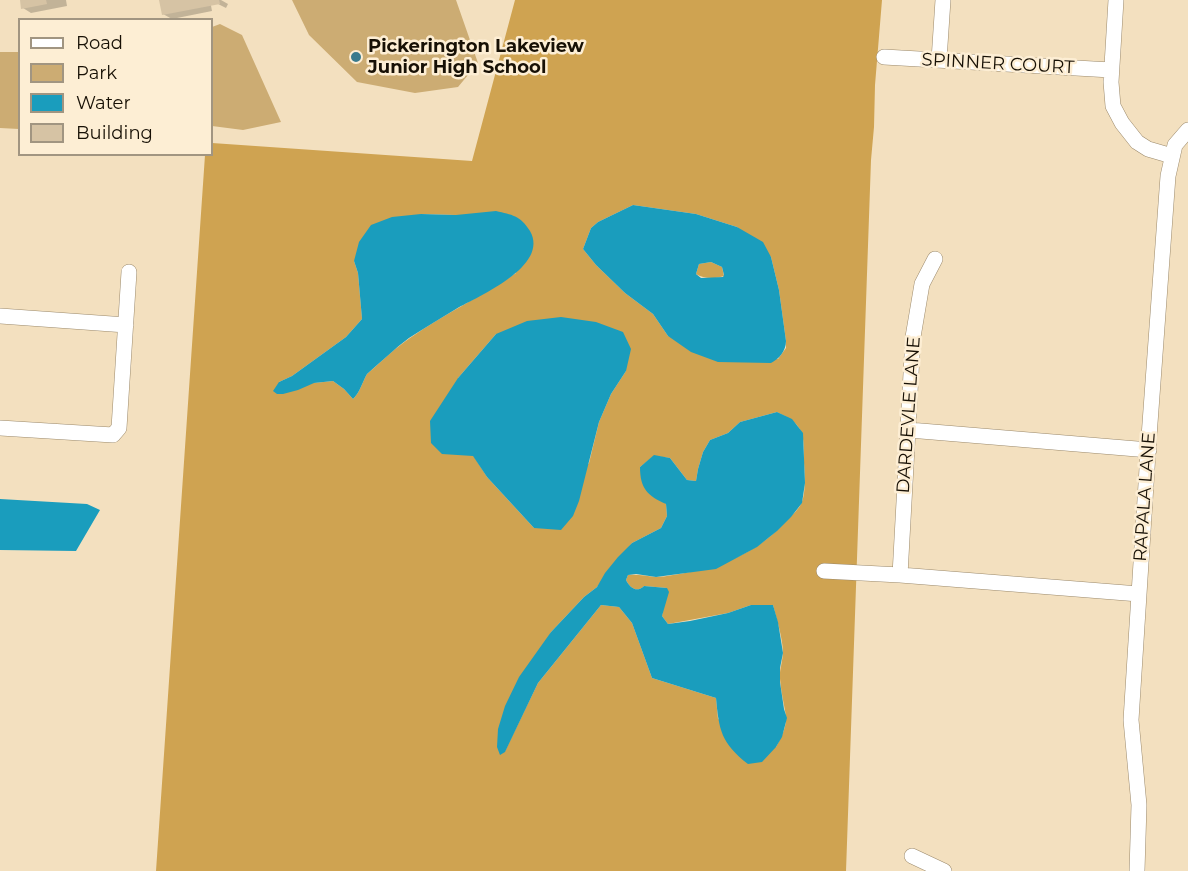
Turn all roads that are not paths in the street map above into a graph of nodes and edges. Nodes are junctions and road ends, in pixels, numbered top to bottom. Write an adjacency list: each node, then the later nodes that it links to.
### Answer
1 (943, 0): 4 (street)
2 (1116, 0): 5 (street)
3 (884, 57): 4 (street, SPINNER COURT)
4 (939, 60): 5 (street, SPINNER COURT)
5 (1111, 70): 7 (street)
6 (1188, 130): 7 (street, RAPALA LANE)
7 (1172, 156): 14 (street, RAPALA LANE)
8 (935, 259): 13 (street, DARDEVLE LANE)
9 (129, 272): 11 (street)
10 (0, 316): 11 (street)
11 (126, 325): 12 (street)
12 (0, 428)
13 (909, 430): 14 (street); 16 (street, DARDEVLE LANE)
14 (1149, 450): 17 (street, RAPALA LANE)
15 (824, 571): 16 (street)
16 (900, 575): 17 (street)
17 (1139, 594): 20 (street, RAPALA LANE)
18 (912, 856): 19 (street)
19 (944, 871)
20 (1137, 871)

